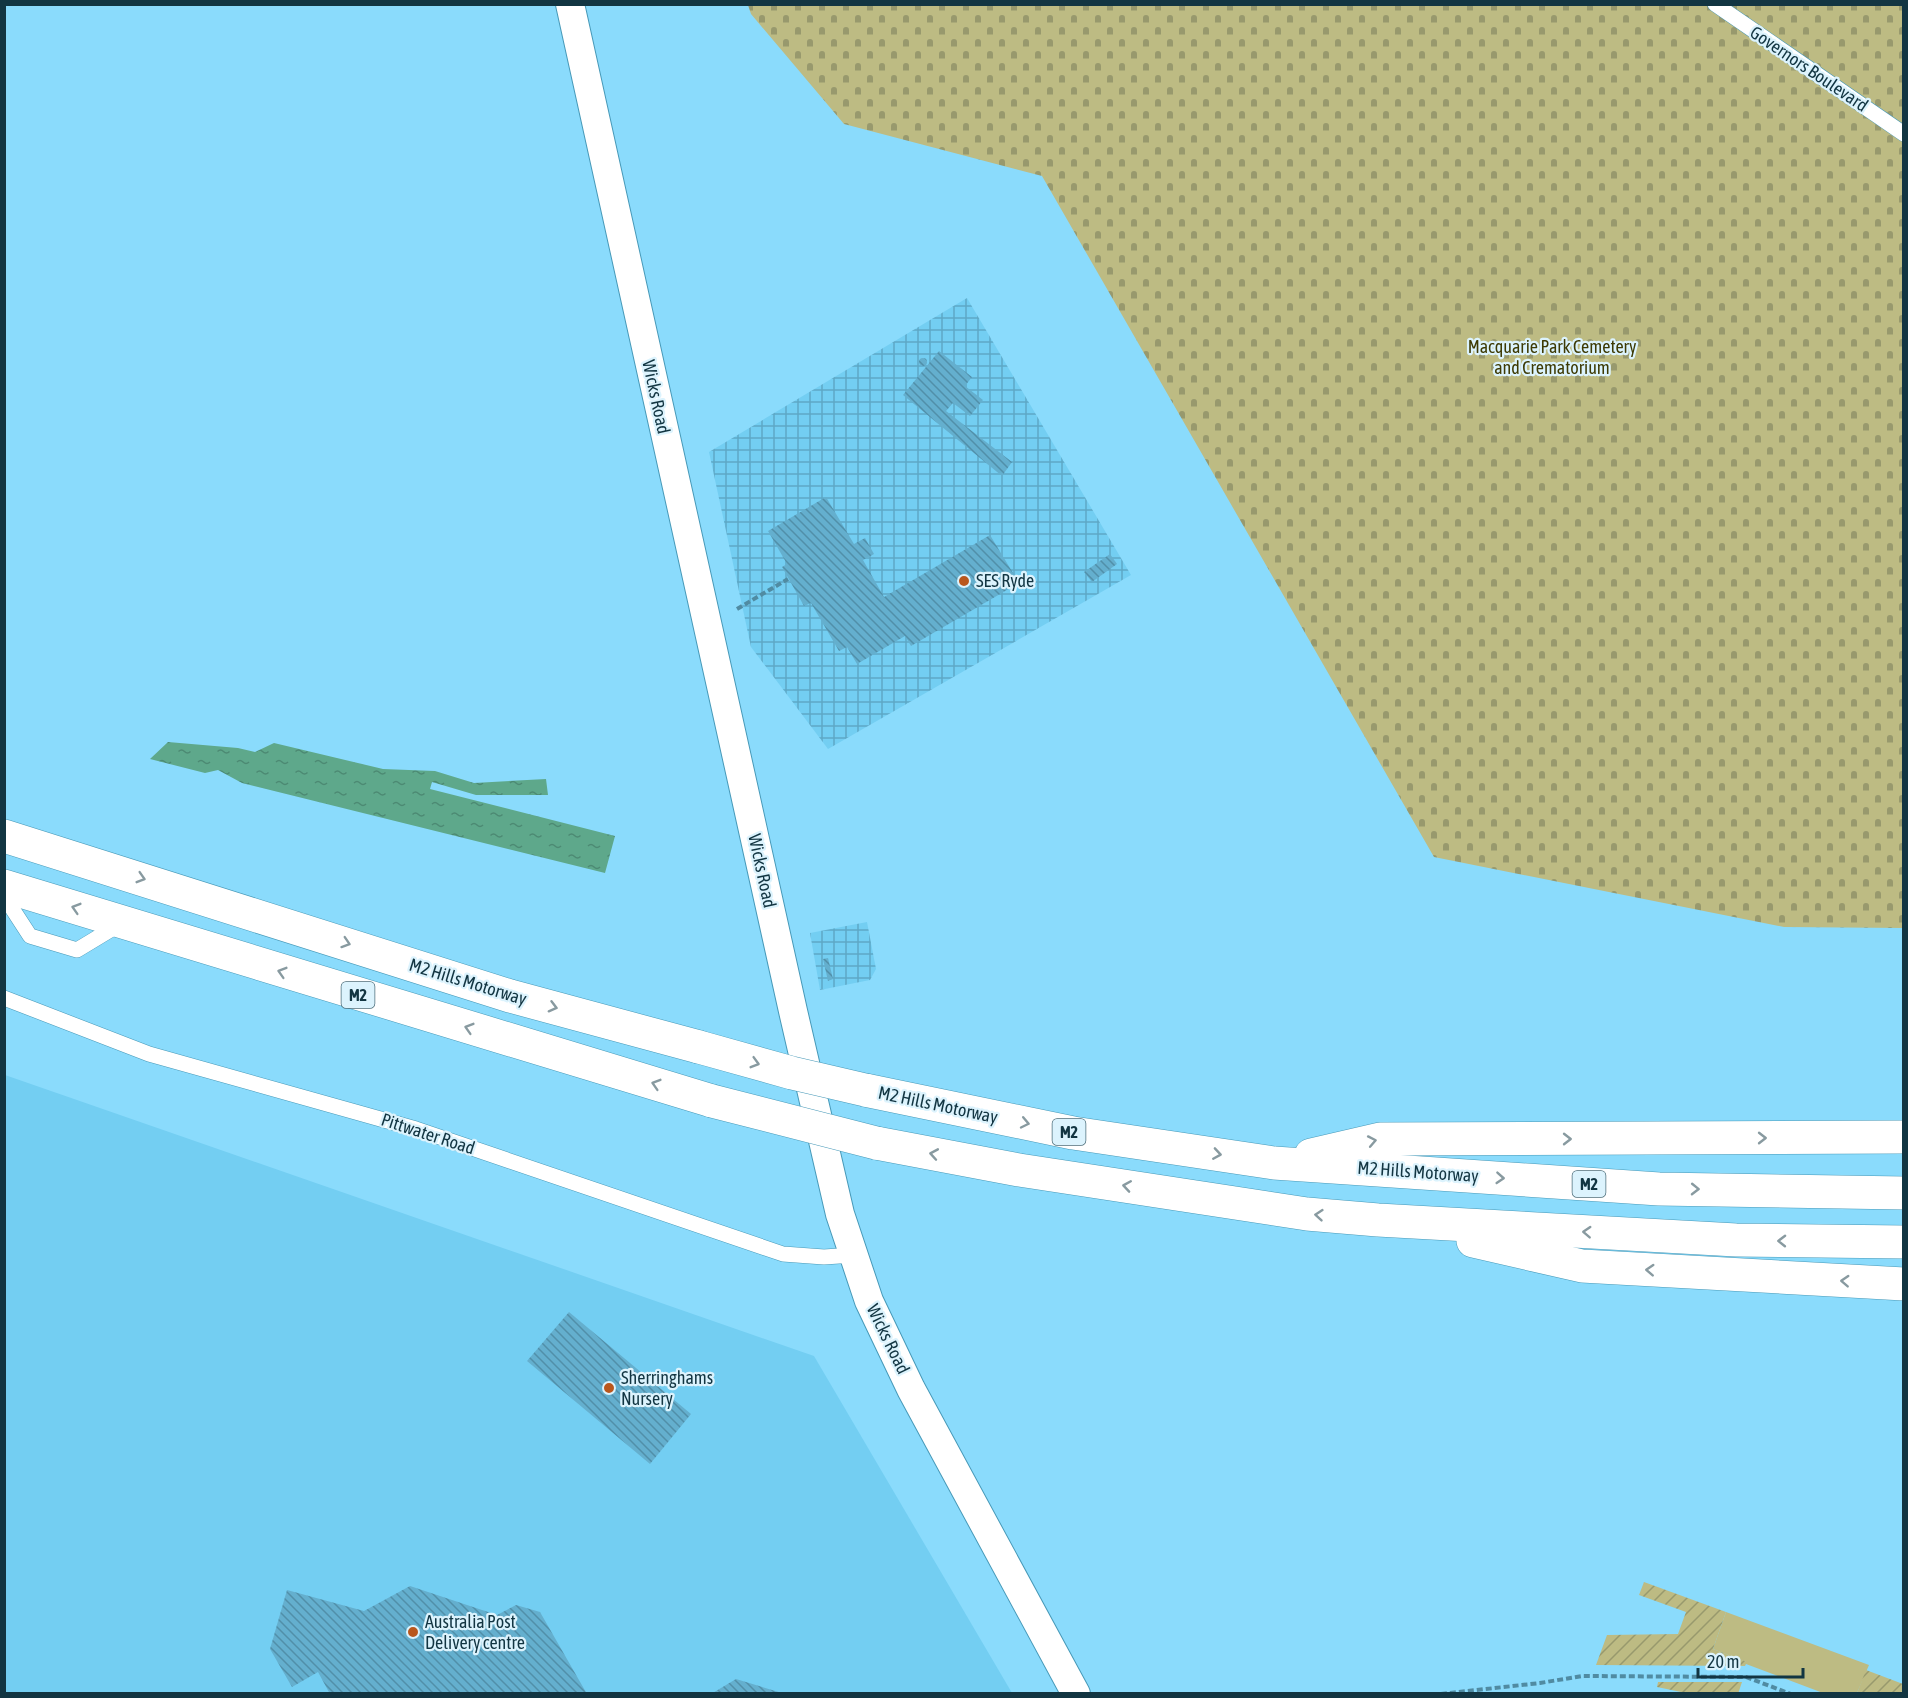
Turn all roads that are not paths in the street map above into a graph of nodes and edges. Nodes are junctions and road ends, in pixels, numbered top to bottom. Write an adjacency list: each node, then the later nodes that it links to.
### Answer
1 (570, 4): 14 (street, Wicks Road)
2 (1715, 4): 3 (lane, Governors Boulevard)
3 (1904, 134)
4 (4, 836): 10 (highway, M2 Hills Motorway / M2, one-way to 10, bridge)
5 (4, 886): 7 (highway, M2, one-way to 5)
6 (4, 896): 7 (lane)
7 (123, 922): 12 (highway, M2, one-way to 7, bridge)
8 (4, 998): 14 (lane, Pittwater Road)
9 (1904, 1137): 10 (highway, one-way to 9)
10 (1274, 1163): 11 (highway, M2 Hills Motorway / M2, one-way to 11)
11 (1904, 1193)
12 (1378, 1220): 13 (highway, M2, one-way to 12); 15 (highway, one-way to 12)
13 (1904, 1242)
14 (854, 1255): 16 (street, Wicks Road)
15 (1904, 1284)
16 (1076, 1694)

